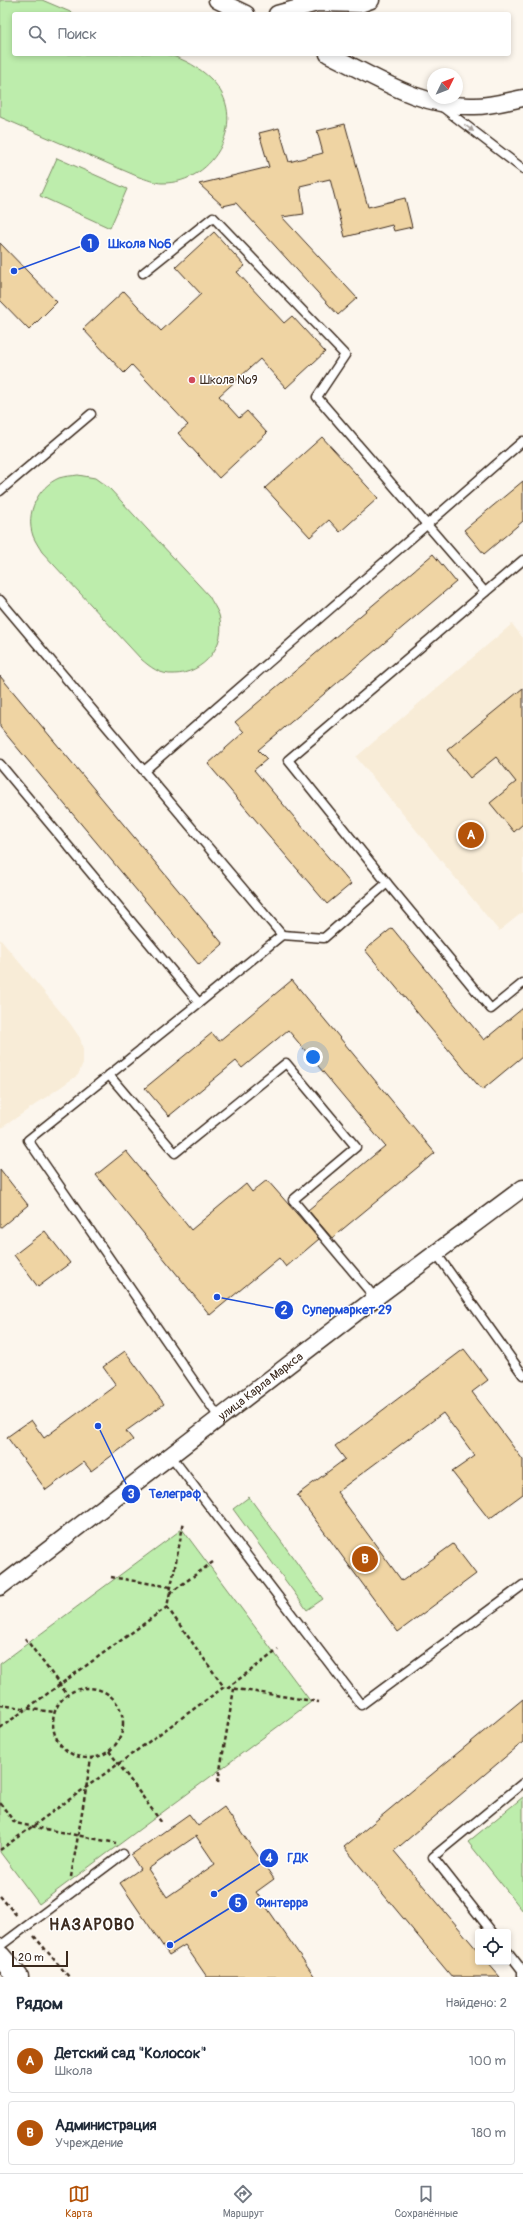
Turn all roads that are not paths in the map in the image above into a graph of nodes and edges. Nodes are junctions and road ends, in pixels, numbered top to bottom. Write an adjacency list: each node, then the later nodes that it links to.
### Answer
1 (217, 0): 3 (street)
2 (371, 0): 4 (street)
3 (242, 12)
4 (284, 12)
5 (332, 56): 7 (street)
6 (523, 98): 8 (street)
7 (427, 100)
8 (506, 101): 9 (street); 10 (lane)
9 (438, 104): 11 (lane, one-way to 11)
10 (523, 108)
11 (523, 169)
12 (143, 273): 16 (lane)
13 (91, 414): 15 (lane)
14 (523, 441): 16 (lane)
15 (0, 491)
16 (427, 525): 18 (lane); 21 (lane)
17 (523, 560): 18 (lane)
18 (486, 592): 22 (lane)
19 (0, 600): 21 (lane)
20 (0, 764): 25 (lane)
21 (144, 771): 23 (lane)
22 (387, 883): 23 (lane); 24 (lane)
23 (282, 935): 25 (lane)
24 (523, 983)
25 (200, 1003): 26 (lane)
26 (109, 1075): 29 (lane); 31 (lane)
27 (523, 1188): 28 (street, улица Карла Маркса)
28 (436, 1253): 29 (street, улица Карла Маркса); 30 (lane)
29 (376, 1299): 31 (street, улица Карла Маркса)
30 (523, 1375)
31 (220, 1419): 32 (street, улица Карла Маркса)
32 (171, 1456): 33 (lane); 34 (street, улица Карла Маркса)
33 (523, 1585)
34 (0, 1587)
35 (523, 1783): 37 (lane)
36 (123, 1854): 38 (lane)
37 (490, 1929)
38 (0, 1946)
39 (511, 1956): 40 (lane)
40 (522, 1977)

